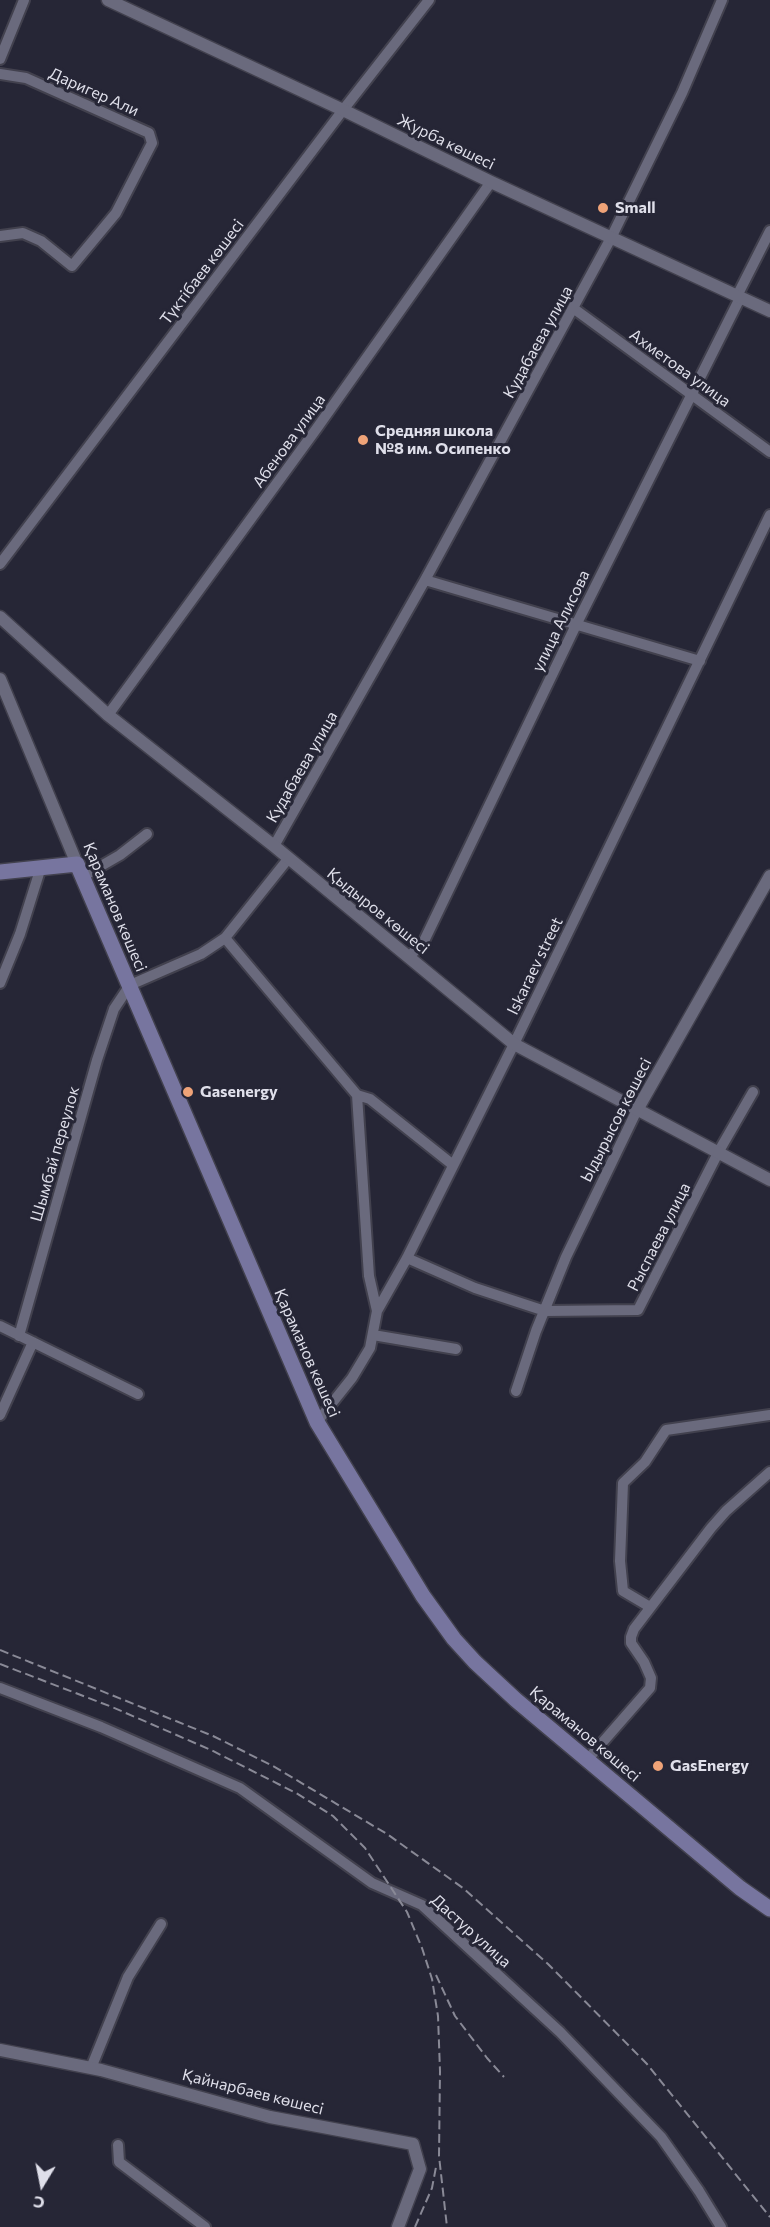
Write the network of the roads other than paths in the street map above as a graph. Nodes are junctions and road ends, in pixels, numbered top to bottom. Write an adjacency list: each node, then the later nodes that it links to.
1 (24, 0): 5 (street)
2 (108, 0): 7 (street, Журба көшесі)
3 (429, 0): 7 (street, Түктібаев көшесі)
4 (722, 0): 11 (street, Кудабаева улица)
5 (0, 59)
6 (0, 74): 10 (street, Даригер Али)
7 (343, 110): 8 (street, Журба көшесі); 18 (street, Түктібаев көшесі)
8 (491, 182): 11 (street, Журба көшесі); 24 (street, Абенова улица)
9 (770, 231): 12 (street, улица Алисова)
10 (0, 236)
11 (611, 238): 12 (street, Журба көшесі); 13 (street, Кудабаева улица)
12 (738, 297): 14 (street, Журба көшесі); 15 (street, улица Алисова)
13 (573, 308): 15 (street, Ахметова улица); 19 (street, Кудабаева улица)
14 (770, 311)
15 (691, 394): 16 (street, Ахметова улица); 21 (street, улица Алисова)
16 (770, 452)
17 (770, 515): 22 (street, Iskaraev street)
18 (0, 564)
19 (425, 580): 21 (street); 26 (street, Кудабаева улица)
20 (0, 617): 24 (street, Қыдыров көшесі)
21 (576, 625): 22 (street); 33 (street, улица Алисова)
22 (700, 661): 36 (street, Iskaraev street)
23 (0, 680): 29 (street, Қараманов көшесі)
24 (108, 716): 26 (street, Қыдыров көшесі)
25 (147, 834): 29 (street)
26 (274, 846): 27 (street, Қыдыров көшесі)
27 (288, 859): 32 (street); 33 (street, Қыдыров көшесі)
28 (41, 867): 29 (main road); 30 (main road); 34 (street)
29 (79, 870): 35 (main road, Қараманов көшесі)
30 (0, 872)
31 (770, 876): 39 (street, Ыдырысов көшесі)
32 (225, 938): 35 (street); 38 (street)
33 (409, 957): 36 (street, Қыдыров көшесі)
34 (0, 983)
35 (130, 985): 48 (street, Шымбай переулок); 55 (main road, Қараманов көшесі)
36 (514, 1044): 39 (street, Қыдыров көшесі); 41 (street, Iskaraev street)
37 (753, 1092): 40 (street, Рыспаева улица)
38 (357, 1095): 41 (street); 44 (street)
39 (637, 1110): 40 (street, Қыдыров көшесі); 45 (street, Ыдырысов көшесі)
40 (719, 1151): 42 (street, Қыдыров көшесі); 45 (street, Рыспаева улица)
41 (453, 1165): 43 (street, Iskaraev street)
42 (770, 1180)
43 (407, 1258): 44 (street, Iskaraev street); 45 (street, Рыспаева улица)
44 (377, 1311): 47 (street, Iskaraev street)
45 (544, 1311): 51 (street, Ыдырысов көшесі)
46 (0, 1326): 48 (street)
47 (373, 1335): 50 (street); 55 (street, Iskaraev street)
48 (19, 1336): 49 (street)
49 (33, 1342): 52 (street); 53 (street)
50 (456, 1349)
51 (516, 1391)
52 (138, 1394)
53 (0, 1415)
54 (770, 1415): 57 (street)
55 (317, 1422): 59 (main road, Қараманов көшесі)
56 (770, 1472): 57 (street)
57 (650, 1607): 59 (street)
58 (0, 1688): 69 (street, Дастур улица)
59 (588, 1759): 60 (main road, Қараманов көшесі)
60 (740, 1888): 61 (main road, Қараманов көшесі); 62 (main road)
61 (770, 1909)
62 (770, 1917)
63 (161, 1924): 65 (street)
64 (0, 2050): 65 (street, Қайнарбаев көшесі)
65 (91, 2068): 68 (street, Қайнарбаев көшесі)
66 (117, 2145): 67 (street)
67 (205, 2227)
68 (398, 2227)
69 (721, 2227)

